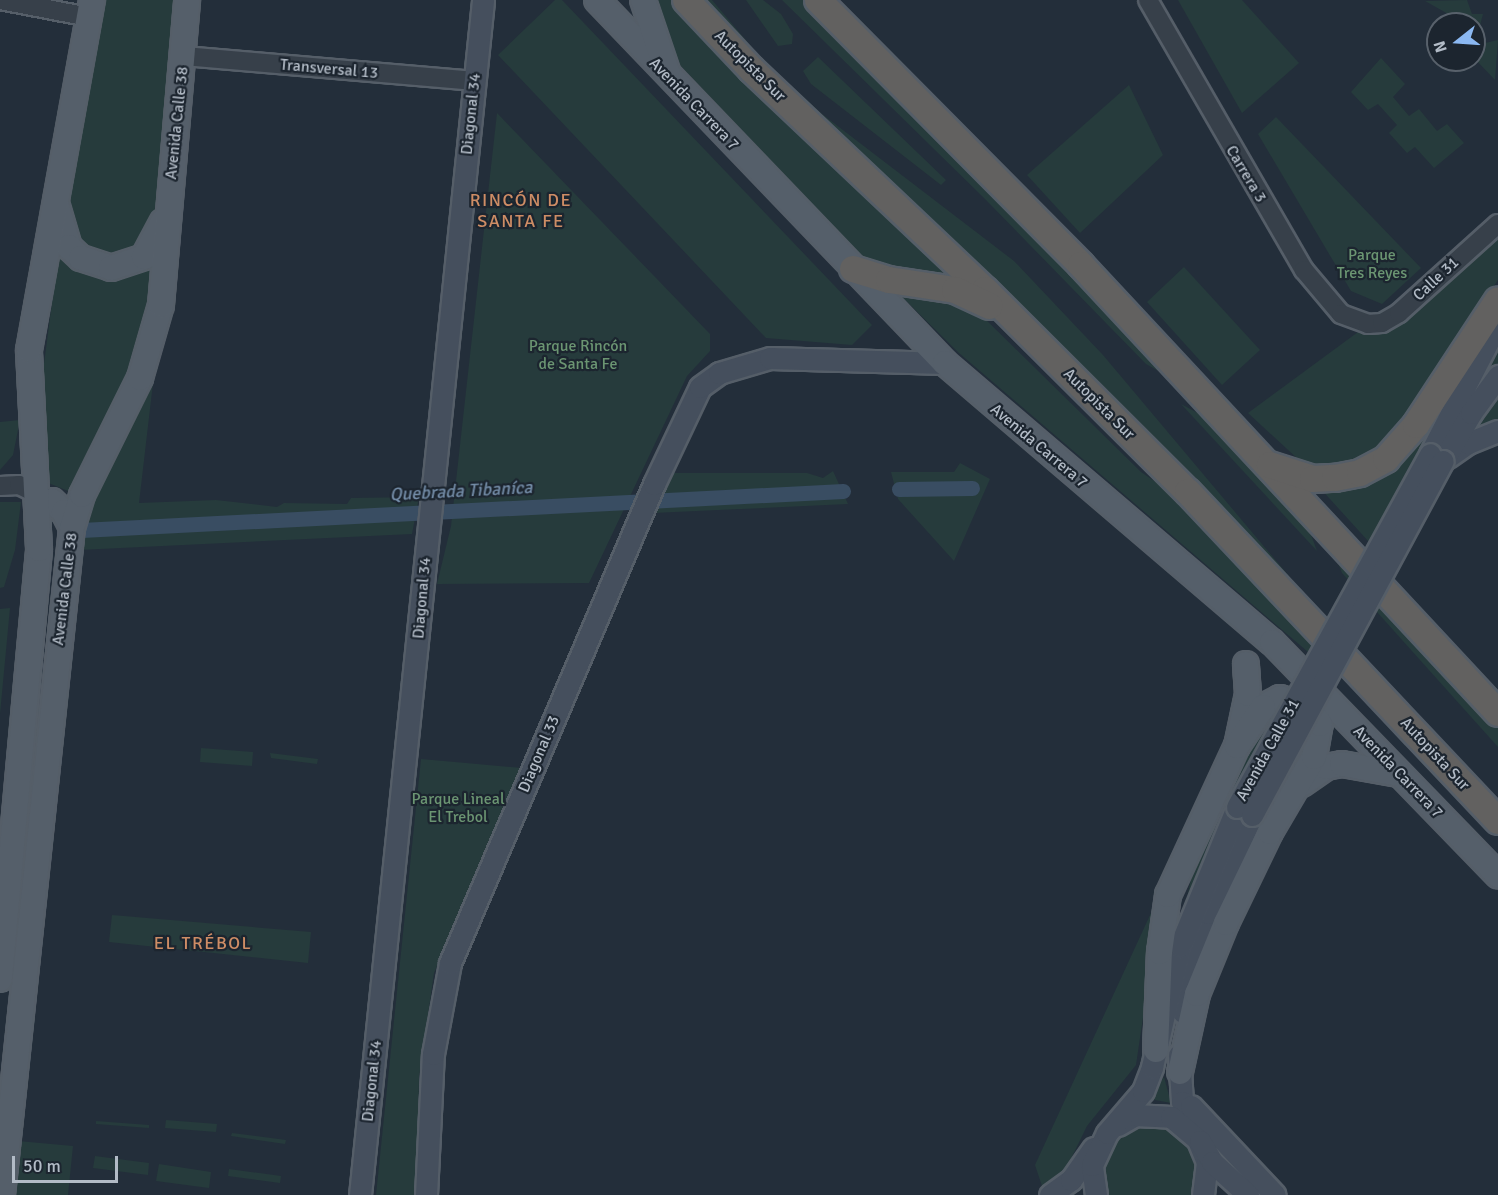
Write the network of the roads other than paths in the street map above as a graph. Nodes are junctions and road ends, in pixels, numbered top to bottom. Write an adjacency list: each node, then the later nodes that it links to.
1 (0, 0): 9 (street)
2 (187, 0): 10 (main road, Avenida Calle 38)
3 (483, 0): 11 (main road, Diagonal 34)
4 (597, 0): 12 (main road, Avenida Carrera 7)
5 (643, 0): 12 (main road)
6 (686, 0): 20 (highway, Autopista Sur)
7 (818, 0): 25 (highway)
8 (1148, 0): 19 (street, Carrera 3)
9 (91, 8): 13 (main road, Avenida Calle 38)
10 (184, 56): 11 (street, Transversal 13); 14 (main road, Avenida Calle 38)
11 (475, 81): 43 (main road, Diagonal 34)
12 (671, 82): 16 (main road, Avenida Carrera 7)
13 (56, 195): 14 (main road); 27 (main road, Avenida Calle 38)
14 (168, 203): 28 (main road, Avenida Calle 38)
15 (1498, 224): 19 (street, Calle 31)
16 (852, 269): 20 (highway); 21 (main road, Avenida Carrera 7)
17 (1498, 300): 25 (highway)
18 (1498, 322): 24 (main road, Avenida Calle 31)
19 (1368, 324)
20 (1021, 327): 35 (highway, Autopista Sur)
21 (945, 363): 32 (main road, Avenida Carrera 7); 44 (main road, Diagonal 33)
22 (1498, 376): 24 (main road, Avenida Calle 31)
23 (1498, 431): 24 (main road)
24 (1437, 458): 34 (main road, Avenida Calle 31, bridge)
25 (1266, 463): 30 (highway)
26 (0, 486): 27 (street)
27 (36, 491): 28 (main road); 37 (main road, Avenida Calle 38)
28 (72, 528): 42 (main road, Avenida Calle 38)
29 (1246, 664): 31 (main road)
30 (1498, 713)
31 (1237, 746): 33 (main road); 38 (main road)
32 (1400, 774): 33 (main road); 36 (main road, Avenida Carrera 7)
33 (1298, 787): 39 (main road)
34 (1244, 811): 38 (main road, Avenida Calle 31); 39 (main road, Avenida Calle 31)
35 (1498, 822)
36 (1498, 875)
37 (0, 979)
38 (1156, 1050): 40 (main road, Avenida Calle 31)
39 (1180, 1079): 41 (main road, Avenida Calle 31); 49 (main road)
40 (1107, 1133): 41 (main road); 45 (main road); 46 (main road, Avenida Calle 31)
41 (1200, 1141): 47 (main road, Avenida Calle 31); 48 (main road)
42 (2, 1195)
43 (360, 1195)
44 (426, 1195)
45 (1050, 1195)
46 (1096, 1195)
47 (1203, 1195)
48 (1248, 1195)
49 (1275, 1195)

